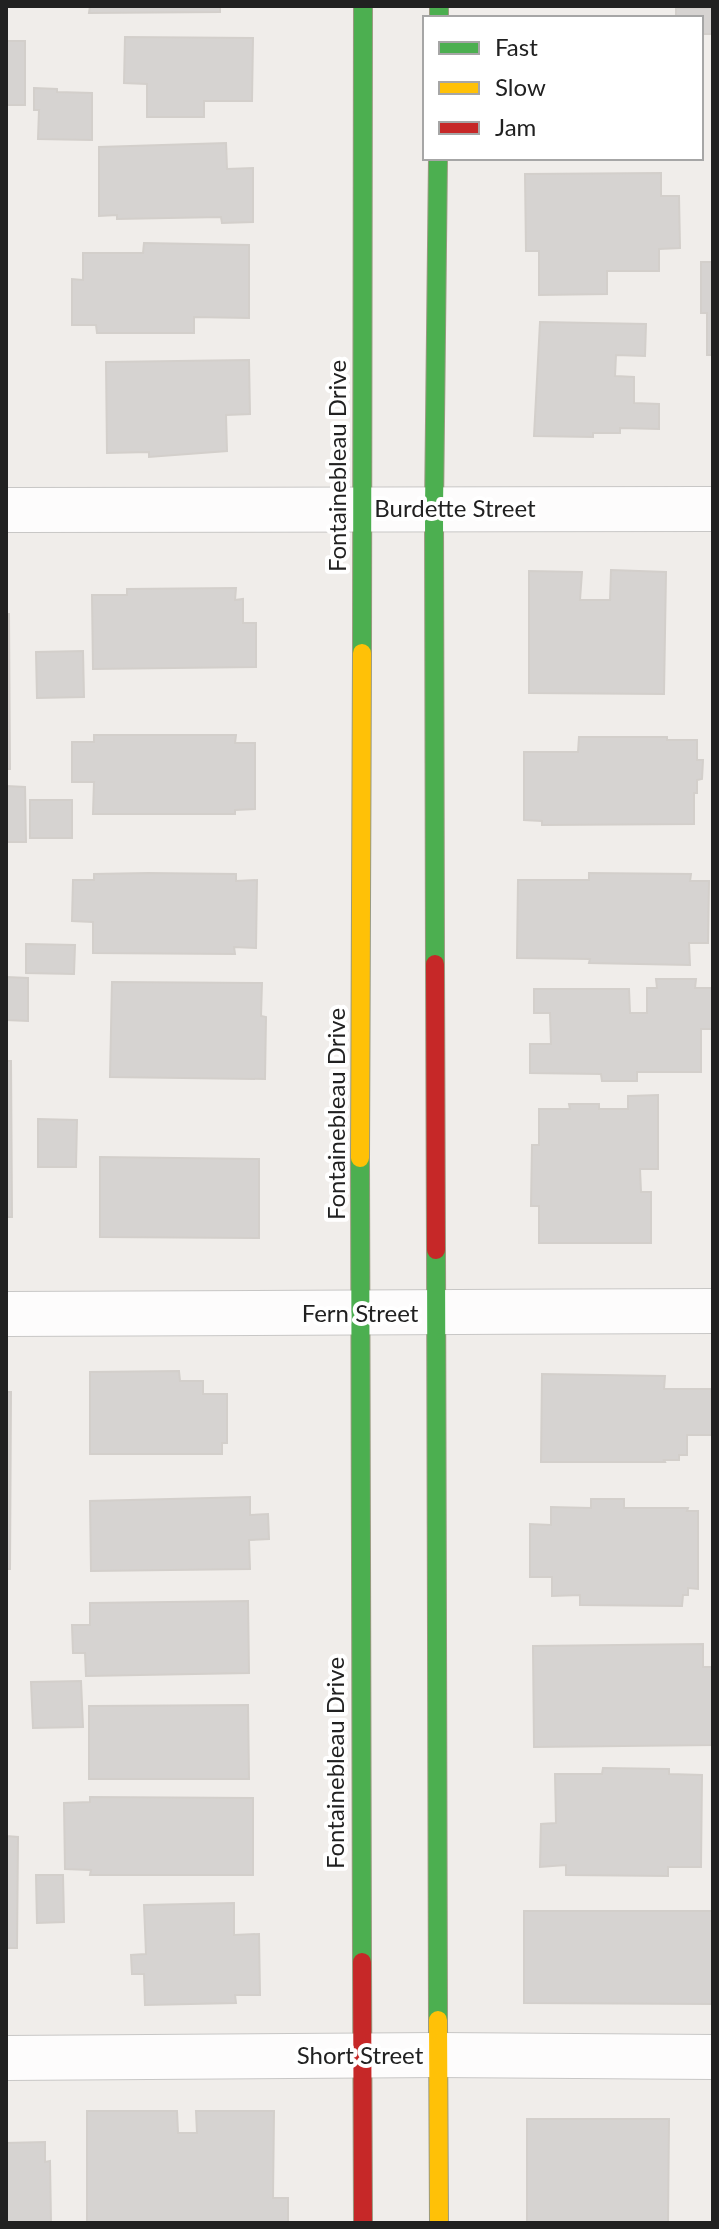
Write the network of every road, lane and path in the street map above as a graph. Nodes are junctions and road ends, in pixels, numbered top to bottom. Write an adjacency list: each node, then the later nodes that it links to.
1 (363, 6): 3 (street, Fontainebleau Drive)
2 (438, 160): 4 (street)
3 (361, 509): 4 (street, Burdette Street); 6 (street, Burdette Street); 9 (street, Fontainebleau Drive)
4 (434, 509): 5 (street, Burdette Street); 10 (street)
5 (713, 509)
6 (6, 510)
7 (713, 1311): 10 (street, Fern Street)
8 (6, 1314): 9 (street, Fern Street)
9 (360, 1314): 10 (street, Fern Street); 12 (street, Fontainebleau Drive)
10 (438, 1314): 11 (street)
11 (438, 2055): 12 (street, Short Street); 13 (street, Short Street); 16 (street)
12 (360, 2056): 14 (street, Short Street); 15 (street, Fontainebleau Drive)
13 (713, 2057)
14 (6, 2058)
15 (363, 2223)
16 (439, 2223)

